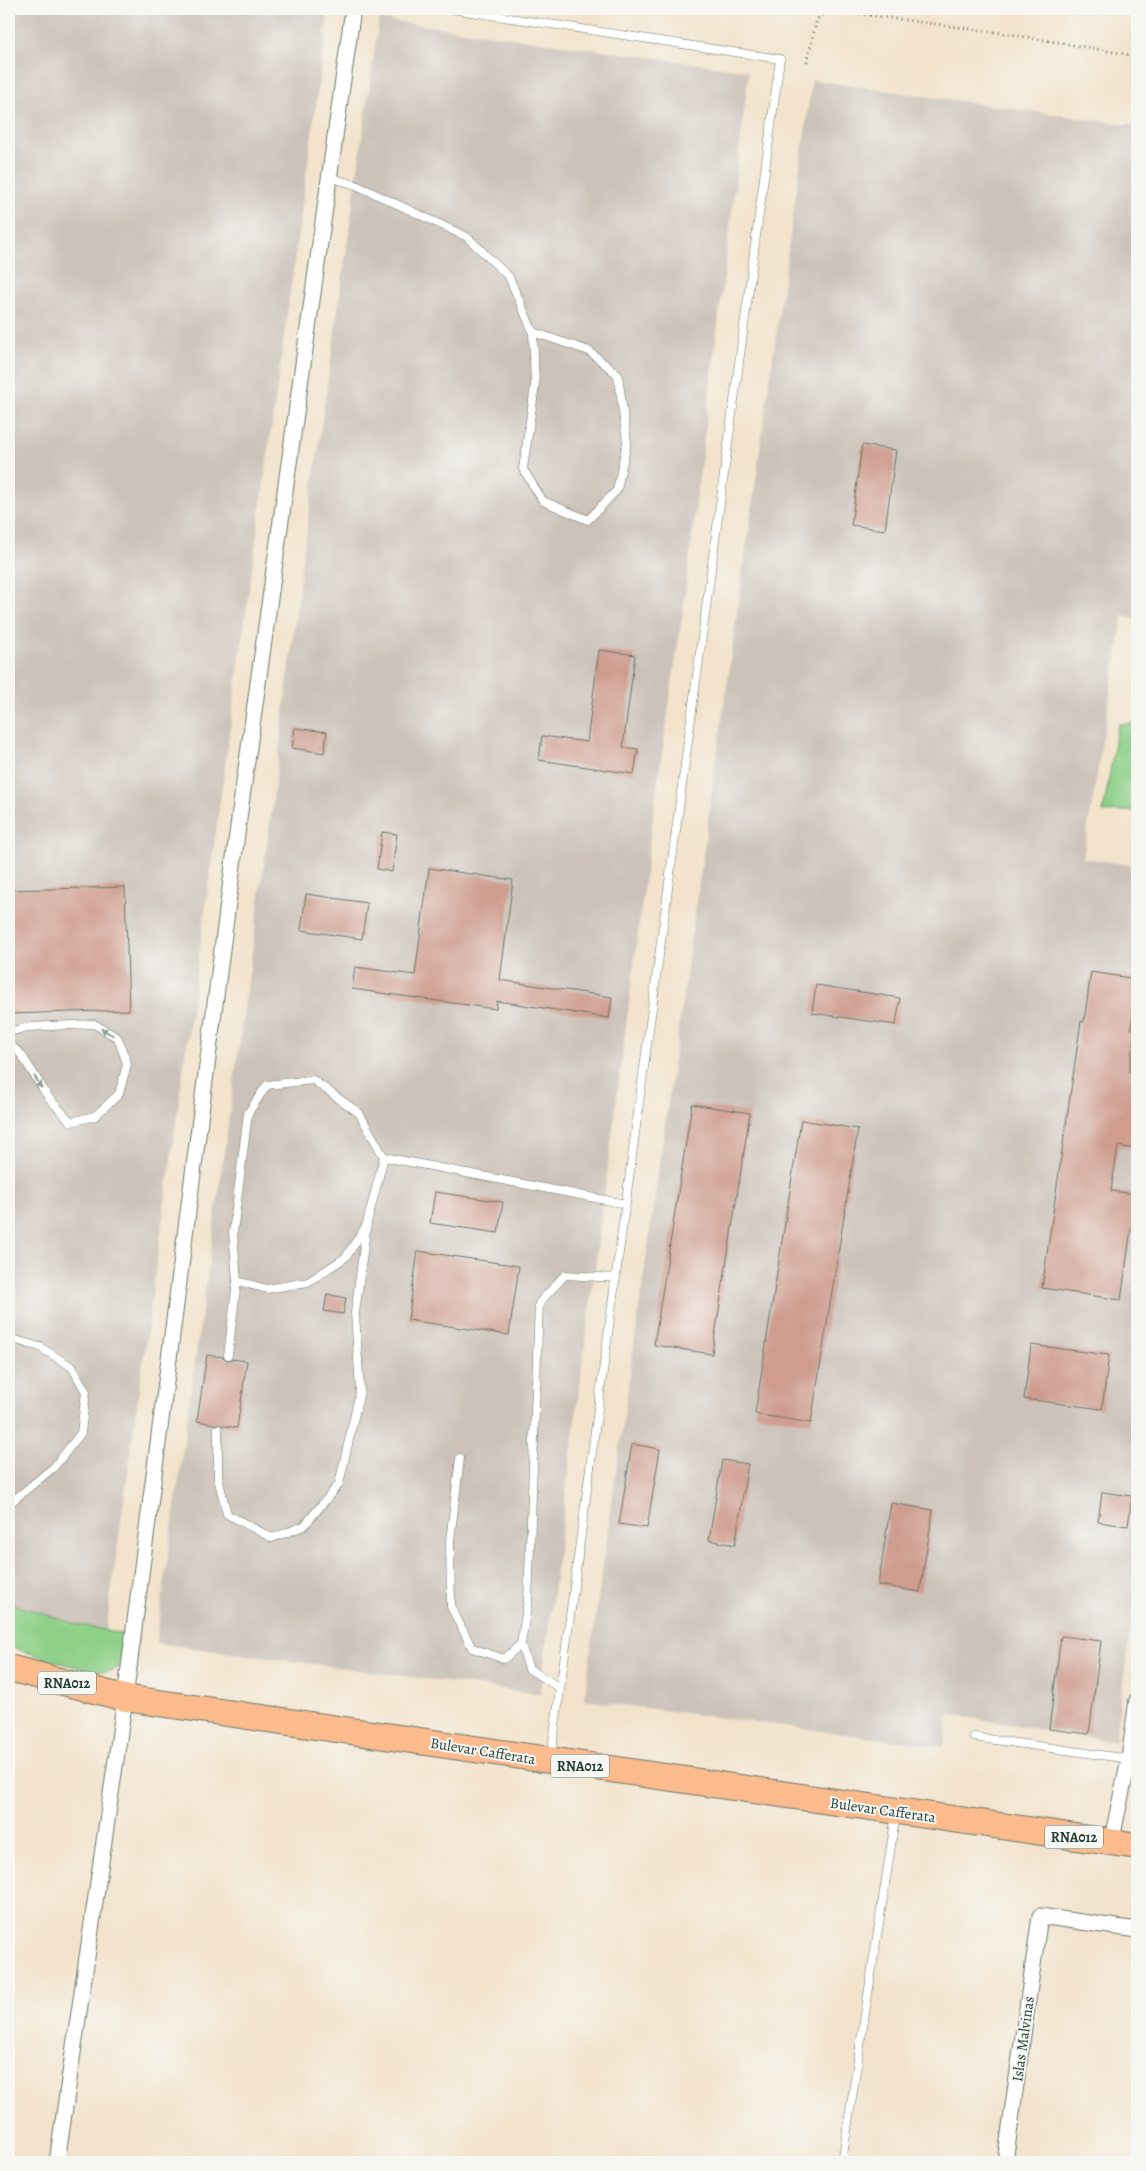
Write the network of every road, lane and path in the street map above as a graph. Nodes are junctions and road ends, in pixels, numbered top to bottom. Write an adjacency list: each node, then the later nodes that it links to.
1 (352, 9): 6 (street)
2 (451, 9): 11 (lane)
3 (831, 10): 4 (path); 5 (path)
4 (1137, 56)
5 (807, 62)
6 (329, 178): 7 (lane); 23 (street)
7 (533, 332): 7 (lane)
8 (9, 1032): 9 (lane, one-way to 8)
9 (9, 1044)
10 (384, 1157): 11 (lane); 12 (lane); 14 (lane)
11 (626, 1204): 13 (lane)
12 (367, 1224): 14 (lane); 17 (lane)
13 (616, 1278): 20 (lane); 22 (lane)
14 (237, 1281): 16 (lane)
15 (9, 1338): 19 (lane)
16 (228, 1354)
17 (218, 1429)
18 (460, 1458): 20 (lane)
19 (9, 1504)
20 (521, 1644): 22 (lane)
21 (9, 1668): 23 (highway, Bulevar Cafferata / RNA012)
22 (560, 1688): 27 (lane)
23 (125, 1698): 27 (highway, Bulevar Cafferata / RNA012); 32 (street)
24 (1137, 1700): 26 (street)
25 (974, 1737): 26 (lane)
26 (1129, 1759): 29 (street)
27 (551, 1762): 28 (highway, Bulevar Cafferata / RNA012)
28 (896, 1812): 29 (highway, Bulevar Cafferata / RNA012); 33 (lane)
29 (1111, 1843): 30 (highway, Bulevar Cafferata / RNA012)
30 (1137, 1846)
31 (1137, 1930): 34 (street, Islas Malvinas)
32 (57, 2162)
33 (842, 2162)
34 (1004, 2162)

